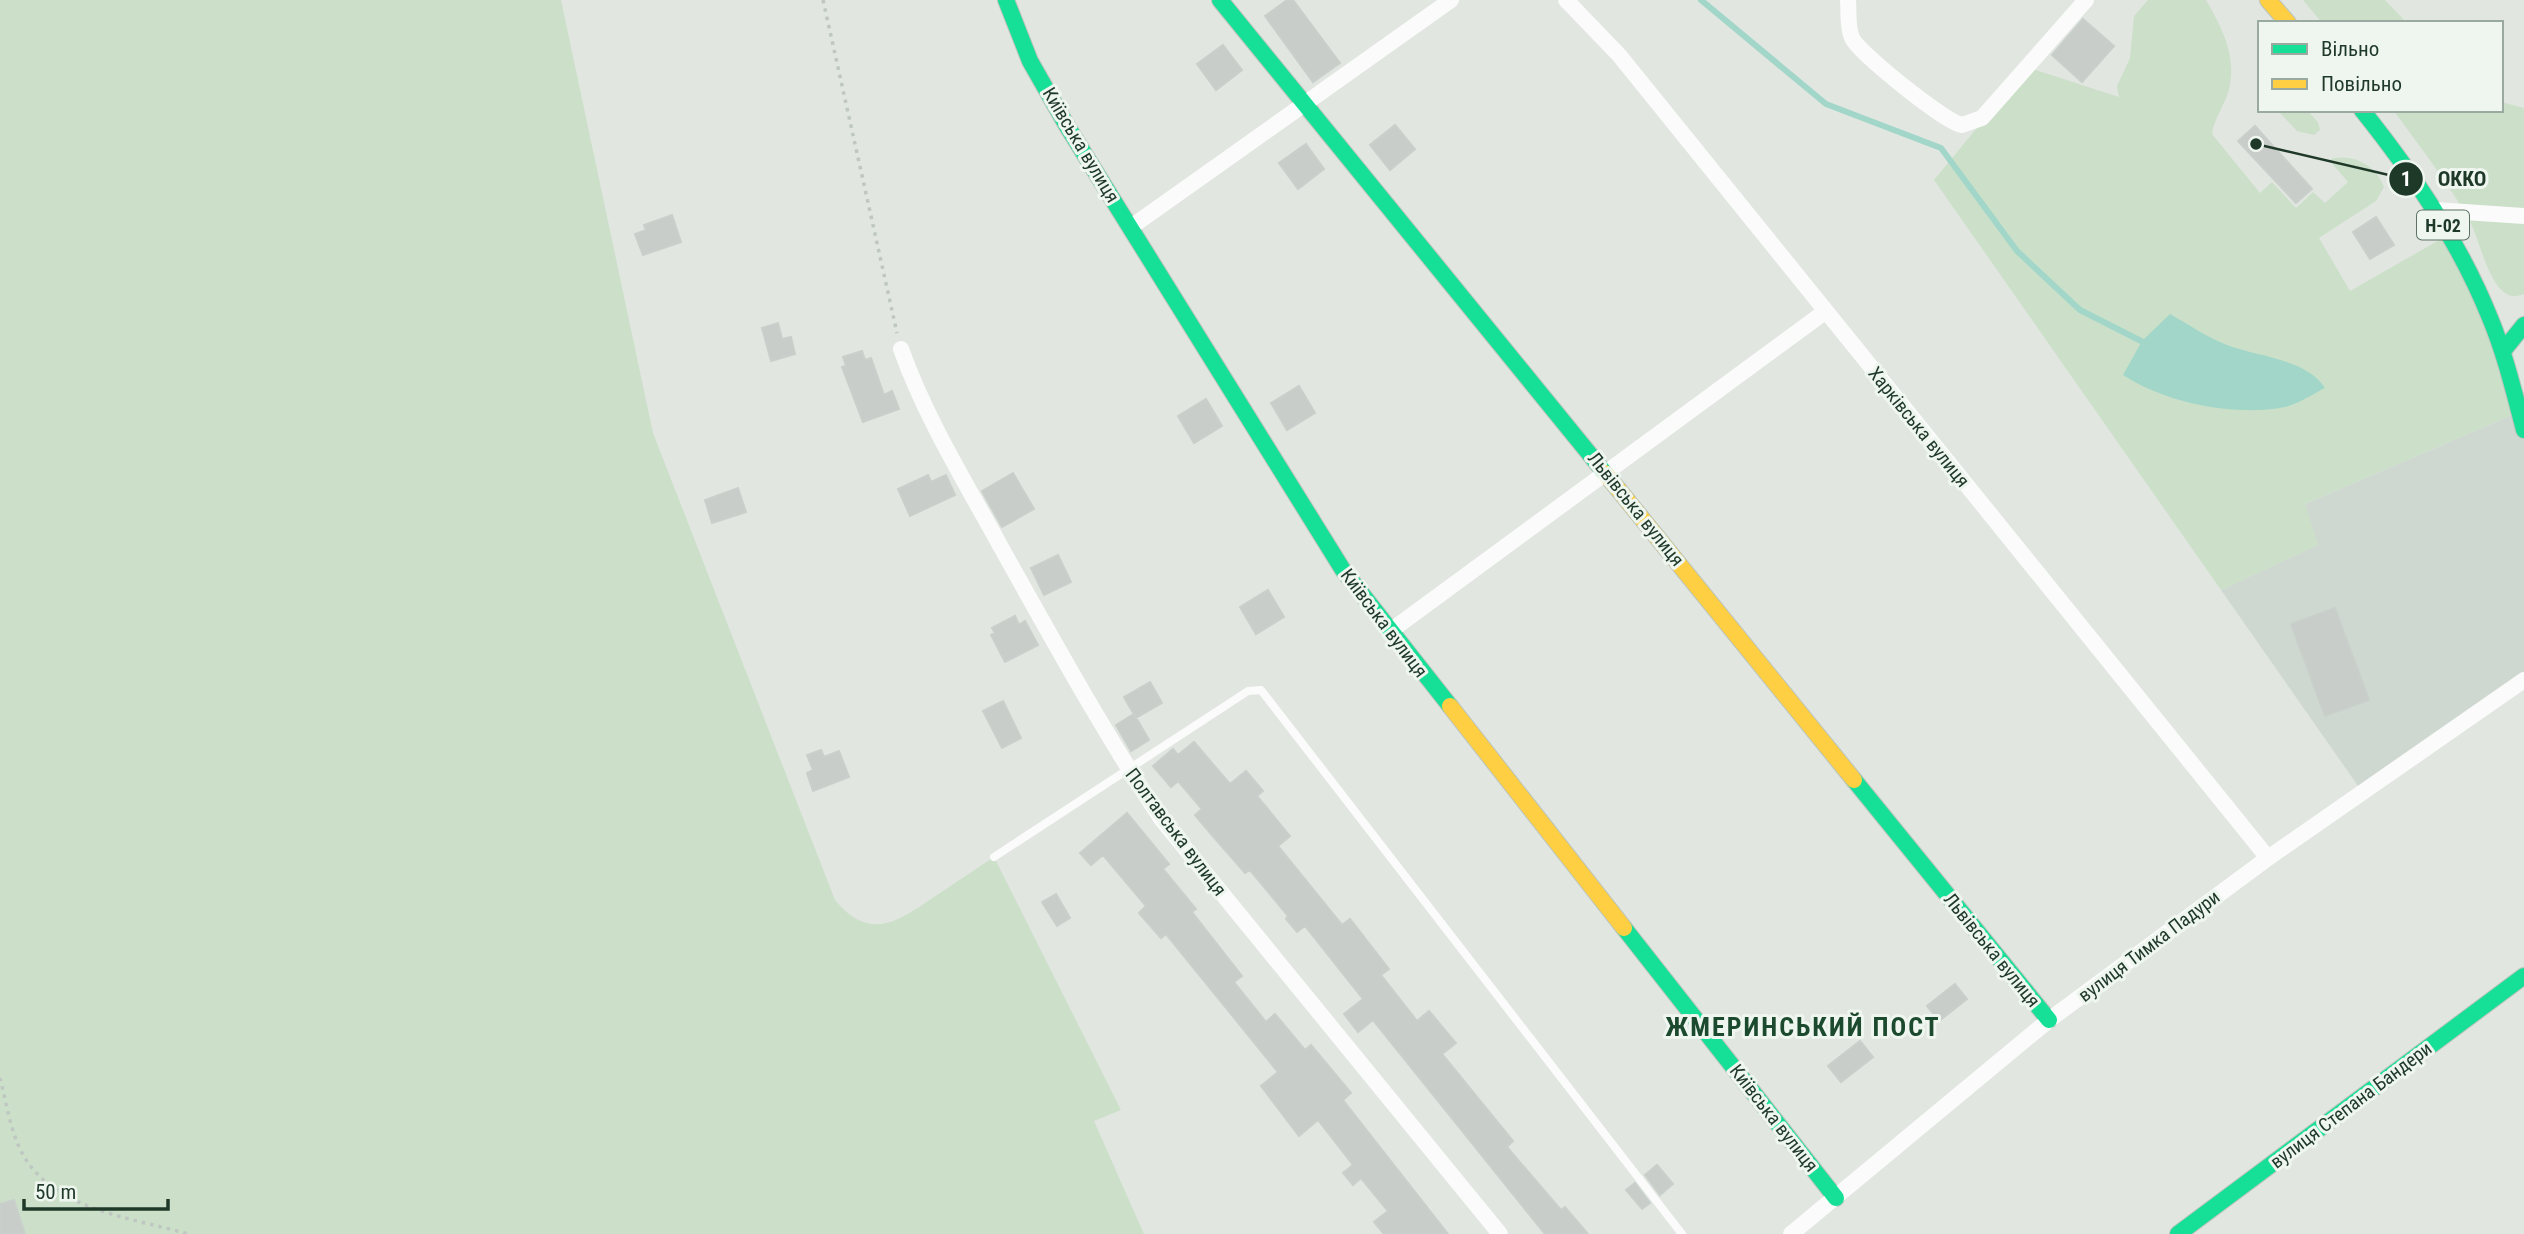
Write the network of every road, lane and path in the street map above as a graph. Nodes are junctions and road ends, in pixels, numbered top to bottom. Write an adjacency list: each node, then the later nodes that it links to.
1 (823, 0): 17 (path)
2 (1006, 0): 14 (street, Київська вулиця)
3 (1220, 0): 10 (street, Львівська вулиця)
4 (1451, 0): 10 (street)
5 (1566, 0): 15 (street, Харківська вулиця)
6 (1849, 0): 7 (street)
7 (2086, 0)
8 (2268, 0): 9 (street)
9 (2286, 21)
10 (1304, 105): 14 (street); 20 (street, Львівська вулиця)
11 (2363, 112): 12 (street, Н-02)
12 (2435, 210): 13 (street); 18 (street, Н-02)
13 (2524, 216)
14 (1131, 227): 21 (street, Київська вулиця)
15 (1826, 311): 20 (street); 25 (street, Харківська вулиця)
16 (2524, 325): 18 (street)
17 (901, 349): 23 (street, Полтавська вулиця)
18 (2503, 351): 19 (street, Н-02)
19 (2524, 430)
20 (1605, 471): 21 (street); 27 (street, Львівська вулиця)
21 (1389, 632): 29 (street, Київська вулиця)
22 (2524, 680): 25 (street, вулиця Тимка Падури)
23 (1127, 767): 24 (lane); 31 (street, Полтавська вулиця); 32 (lane)
24 (994, 857)
25 (2267, 858): 27 (street, вулиця Тимка Падури)
26 (2524, 976): 34 (street, вулиця Степана Бандери)
27 (2049, 1020): 29 (street, вулиця Тимка Падури)
28 (0, 1078): 30 (path)
29 (1836, 1198): 33 (street, вулиця Тимка Падури)
30 (188, 1234)
31 (1500, 1234)
32 (1682, 1234)
33 (1791, 1234)
34 (2178, 1234)

